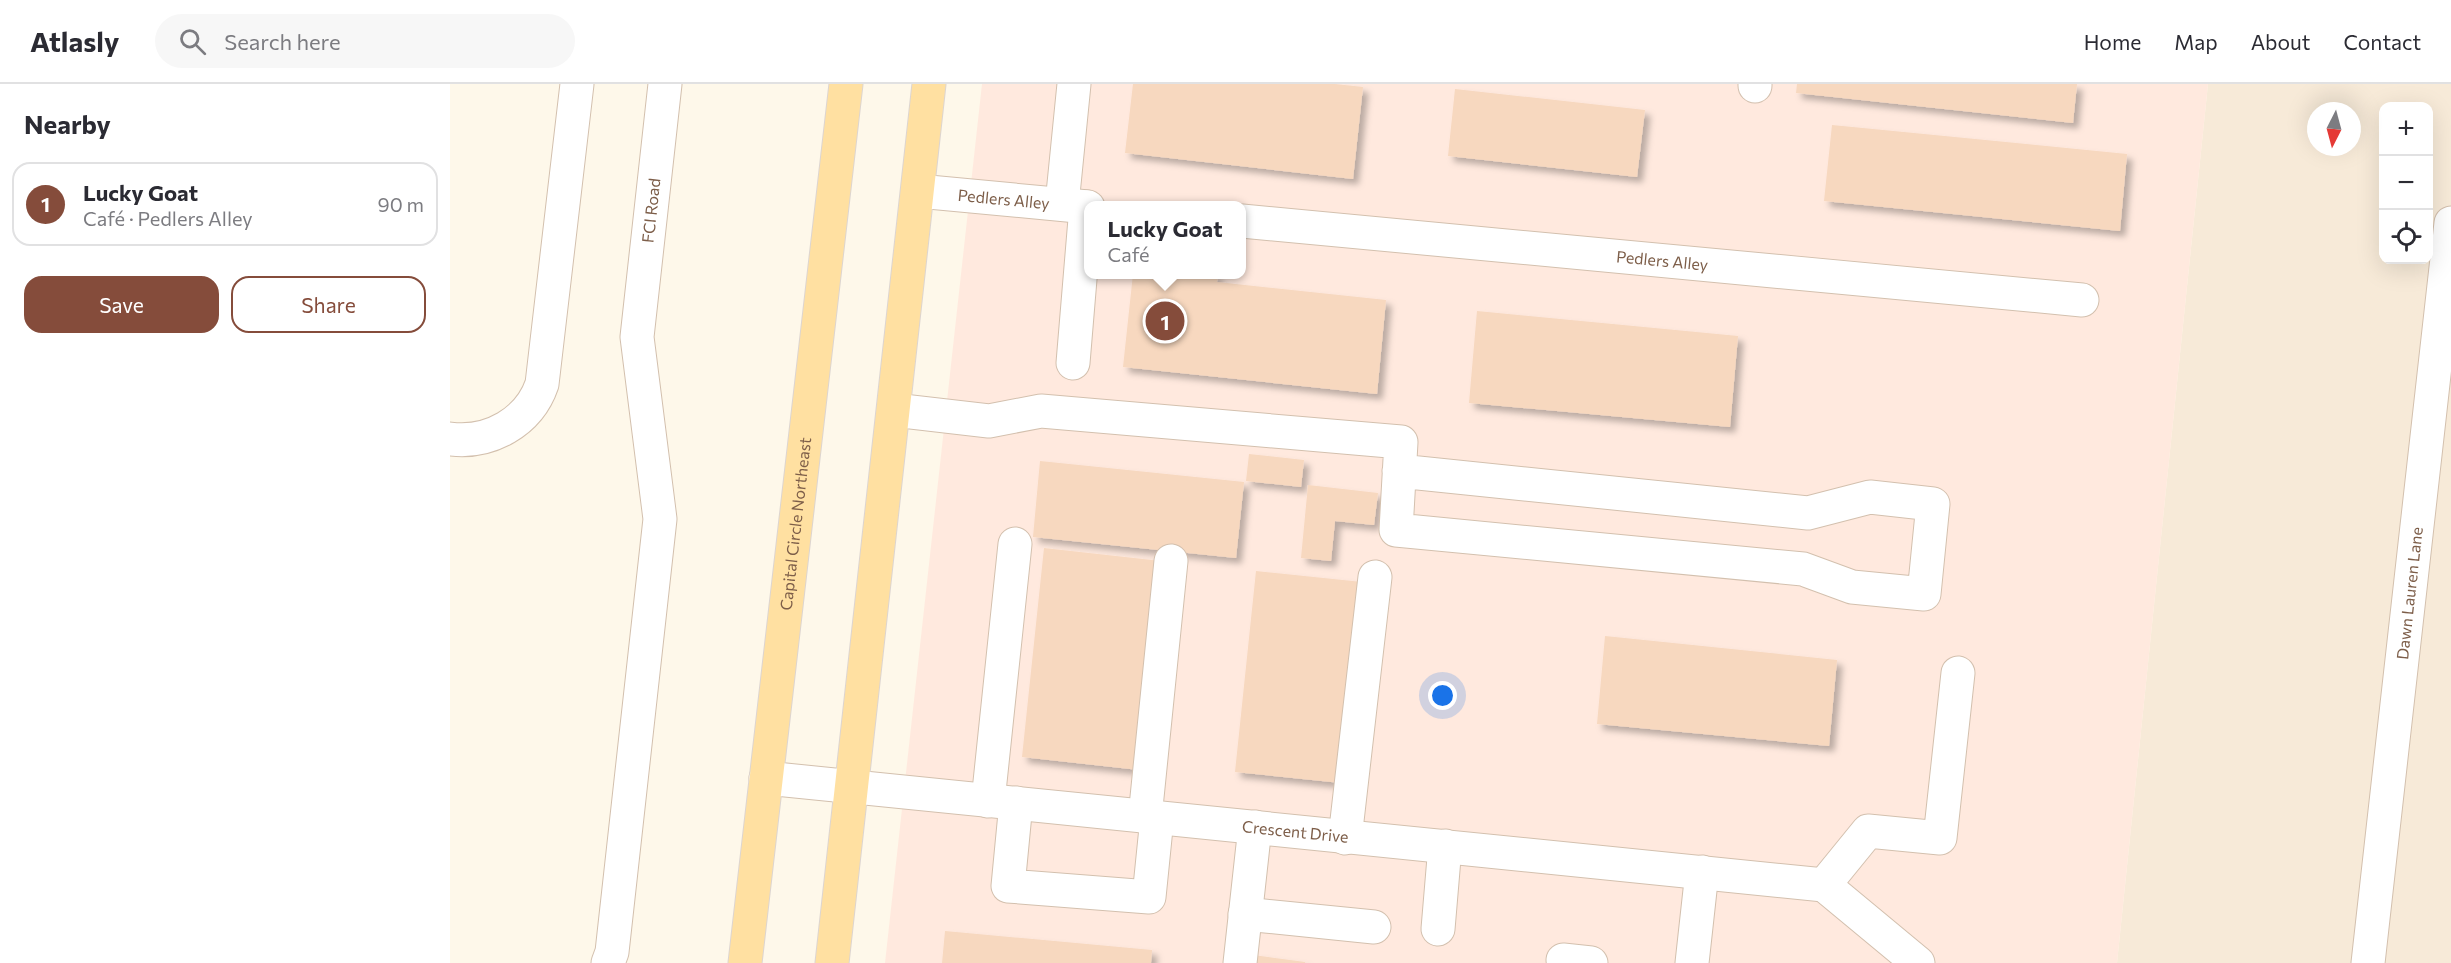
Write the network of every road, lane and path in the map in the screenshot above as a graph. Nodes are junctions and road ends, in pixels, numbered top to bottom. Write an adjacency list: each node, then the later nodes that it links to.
1 (577, 84): 13 (street)
2 (665, 84): 31 (street, FCI Road)
3 (846, 84): 19 (main road, Capital Circle Northeast)
4 (929, 84): 6 (main road)
5 (1074, 84): 7 (street)
6 (918, 191): 7 (street, Pedlers Alley); 12 (main road)
7 (1079, 206): 11 (street)
8 (1246, 222): 10 (street, Pedlers Alley)
9 (2451, 223): 37 (street, Dawn Lauren Lane)
10 (2082, 300)
11 (1073, 363)
12 (894, 410): 14 (street); 20 (main road)
13 (450, 439)
14 (1399, 471): 14 (street)
15 (1015, 544): 21 (street)
16 (1171, 561): 22 (street)
17 (1375, 577): 24 (street)
18 (1958, 673): 27 (street)
19 (766, 778): 20 (street, Crescent Drive); 32 (main road, Capital Circle Northeast)
20 (852, 787): 21 (street, Crescent Drive); 33 (main road)
21 (1002, 802): 22 (street, Crescent Drive); 22 (street)
22 (1151, 817): 23 (street, Crescent Drive)
23 (1255, 827): 24 (street, Crescent Drive); 28 (street)
24 (1345, 838): 25 (street, Crescent Drive)
25 (1445, 846): 26 (street, Crescent Drive); 30 (street)
26 (1702, 872): 27 (street, Crescent Drive); 35 (street)
27 (1824, 885): 36 (street)
28 (1245, 914): 29 (street); 34 (street)
29 (1374, 927)
30 (1438, 929)
31 (608, 963)
32 (746, 963)
33 (832, 963)
34 (1240, 963)
35 (1692, 963)
36 (1918, 963)
37 (2368, 963)

